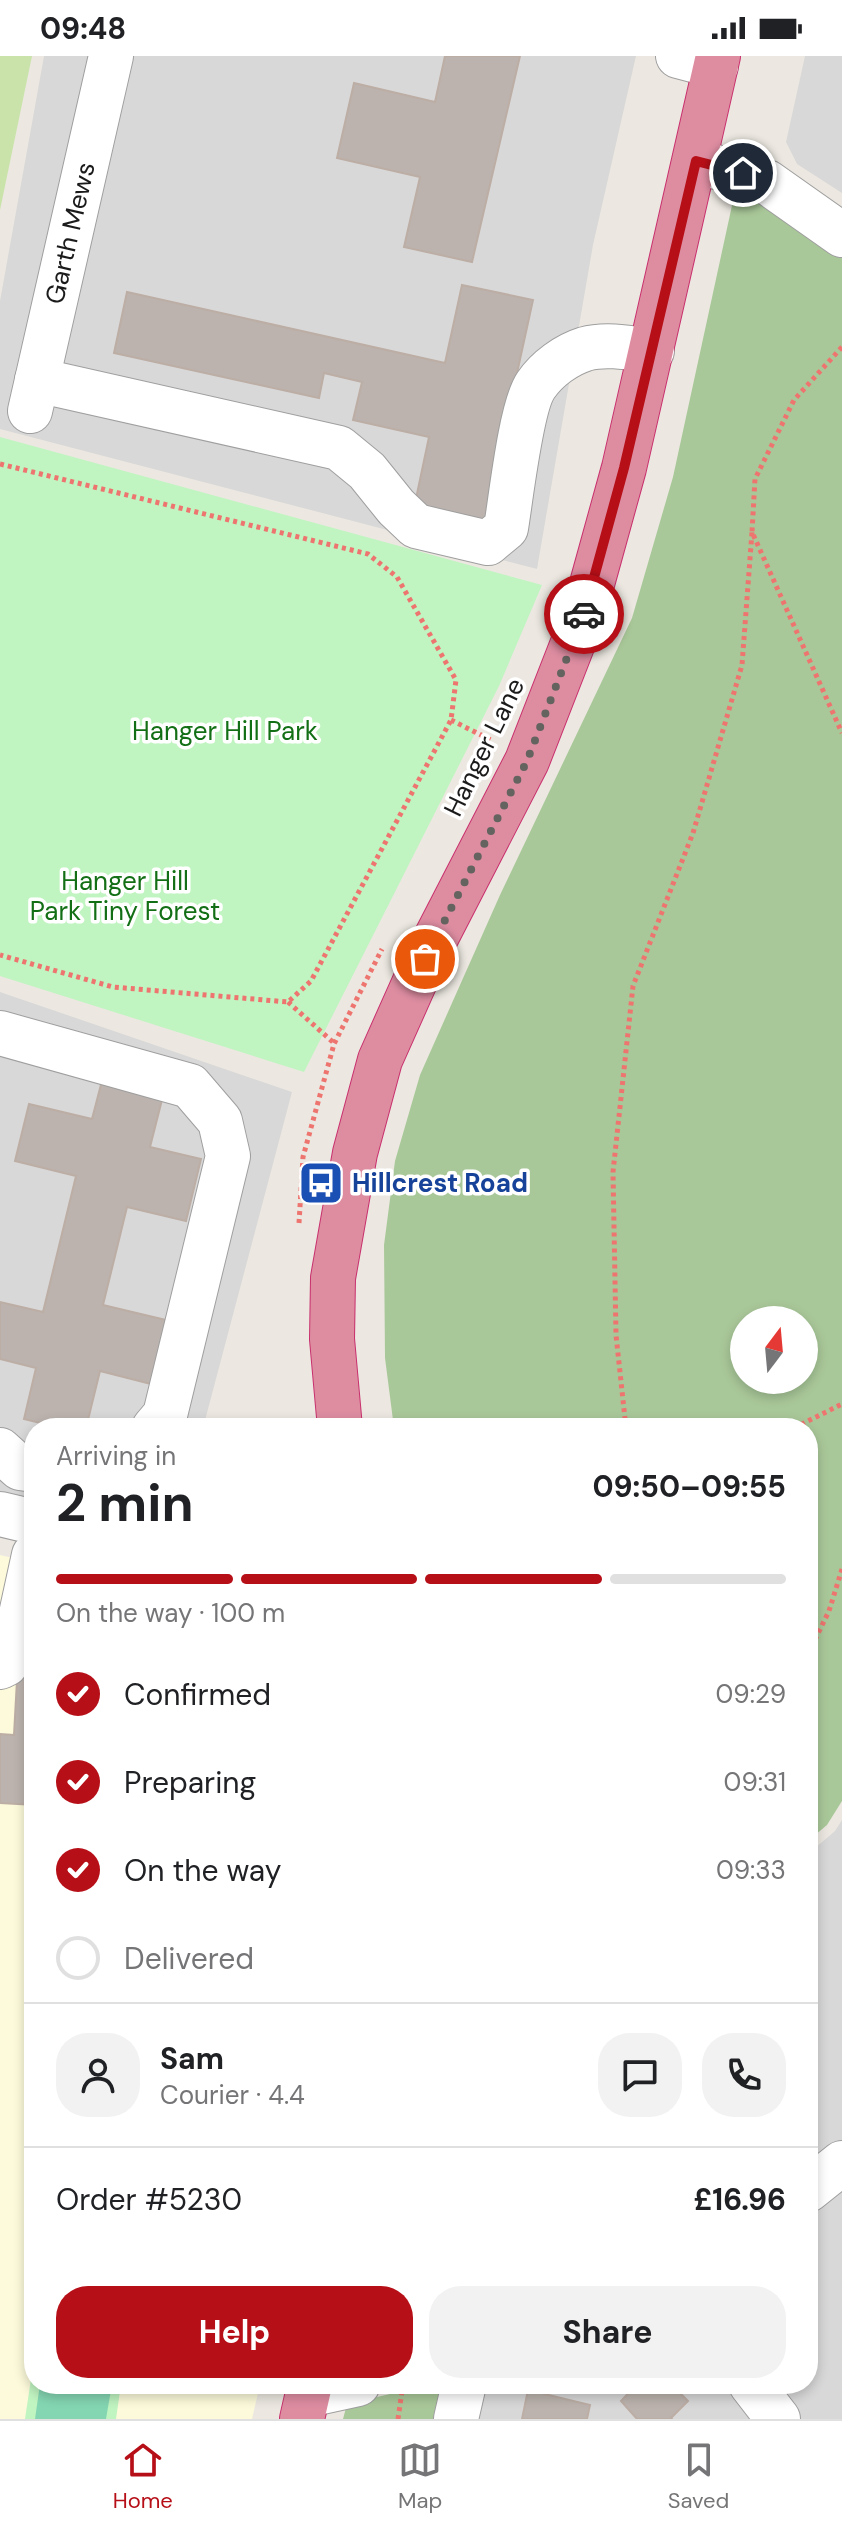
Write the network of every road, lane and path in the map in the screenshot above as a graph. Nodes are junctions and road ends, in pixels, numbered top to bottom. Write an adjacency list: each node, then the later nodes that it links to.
1 (111, 56): 6 (street, Garth Mews)
2 (704, 59): 3 (highway, Hanger Lane)
3 (696, 161): 4 (street); 6 (highway, Hanger Lane)
4 (842, 235)
5 (842, 347): 8 (path)
6 (652, 351): 17 (highway, Hanger Lane)
7 (0, 464): 14 (path)
8 (752, 532): 10 (path); 22 (path)
9 (496, 726): 11 (path, Hanger Lane)
10 (842, 733)
11 (485, 750)
12 (383, 947): 16 (path)
13 (0, 955): 14 (path)
14 (288, 1002): 16 (path)
15 (0, 1033): 20 (street)
16 (334, 1044): 17 (path); 18 (path)
17 (380, 1060): 21 (highway, Hanger Lane)
18 (298, 1233)
19 (842, 1404): 23 (path)
20 (162, 1418)
21 (339, 1418)
22 (625, 1418)
23 (814, 1418)
24 (0, 1450): 25 (street)
25 (24, 1469)
26 (0, 1514): 27 (street)
27 (24, 1520)
28 (842, 1569): 30 (path)
29 (24, 1601): 31 (street)
30 (818, 1634)
31 (0, 1667)
32 (402, 2394): 35 (path)
33 (462, 2394): 36 (street)
34 (759, 2394): 37 (street)
35 (398, 2419)
36 (456, 2419)
37 (778, 2419)

